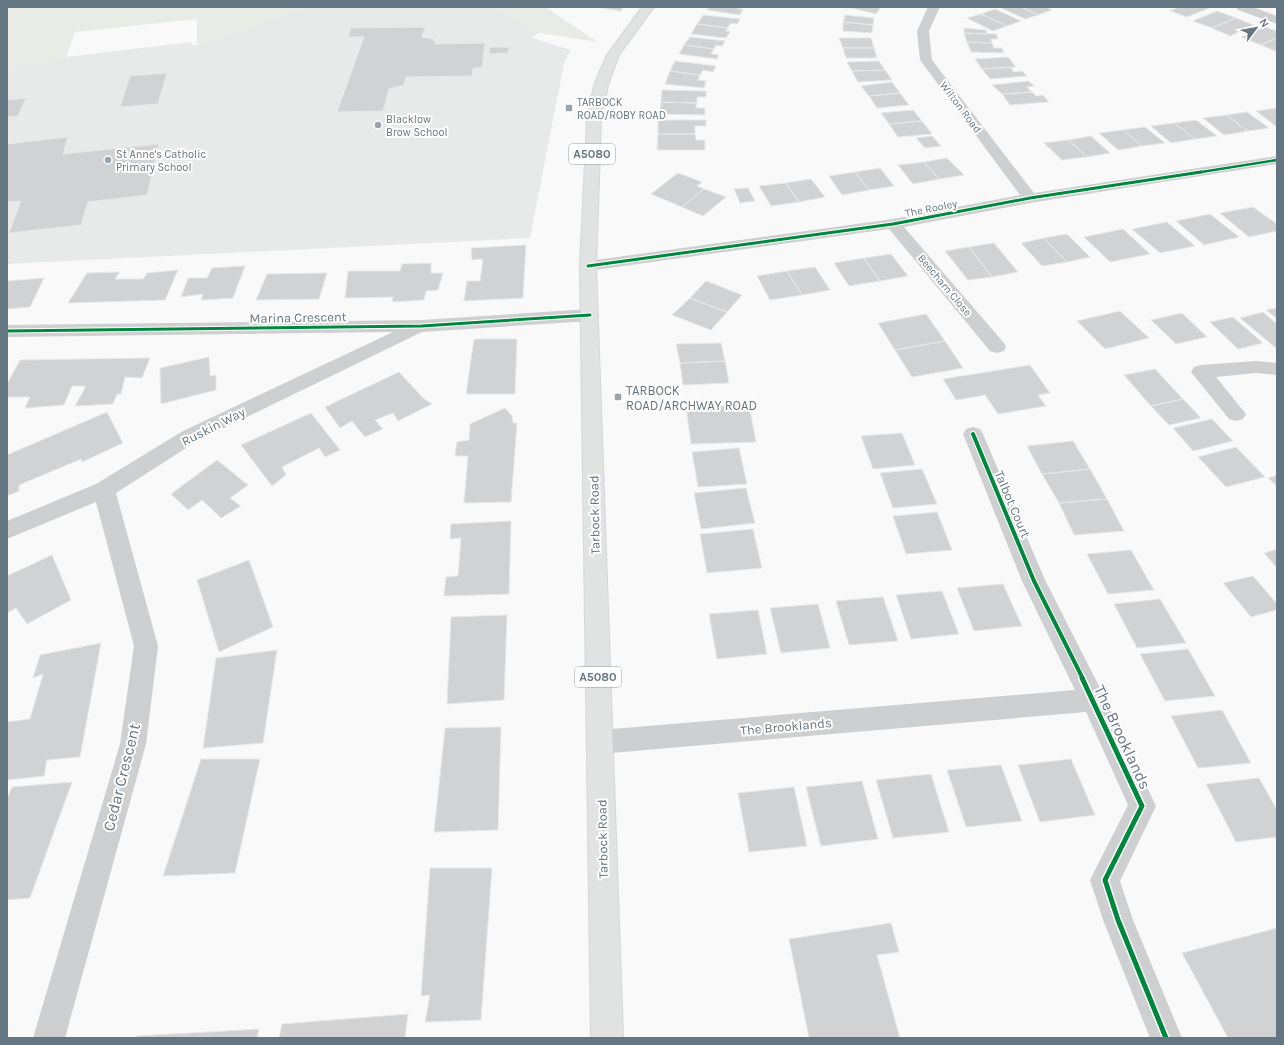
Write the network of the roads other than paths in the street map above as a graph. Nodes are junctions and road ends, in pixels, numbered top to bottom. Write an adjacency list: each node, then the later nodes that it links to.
1 (648, 7): 8 (main road, Tarbock Road / A5080)
2 (934, 7): 6 (street, Wilton Road)
3 (1242, 7): 4 (street)
4 (1277, 20)
5 (1277, 160): 6 (street, The Rooley)
6 (1030, 198): 7 (street, The Rooley)
7 (893, 224): 8 (street, The Rooley); 12 (street, Beecham Close)
8 (588, 266): 9 (main road, Tarbock Road / A5080)
9 (590, 315): 10 (street, Marina Crescent); 20 (main road, Tarbock Road / A5080)
10 (422, 326): 11 (street, Marina Crescent); 16 (street, Ruskin Way)
11 (7, 331)
12 (997, 346)
13 (1277, 369): 14 (street)
14 (1236, 414)
15 (973, 434): 18 (street, Talbot Court)
16 (104, 490): 17 (street, Ruskin Way); 21 (street, Cedar Crescent)
17 (7, 530)
18 (1034, 581): 19 (street, The Brooklands)
19 (1093, 700): 20 (street, The Brooklands); 23 (street, The Brooklands)
20 (600, 742): 22 (main road, Tarbock Road / A5080)
21 (49, 1038)
22 (607, 1038)
23 (1166, 1038)

